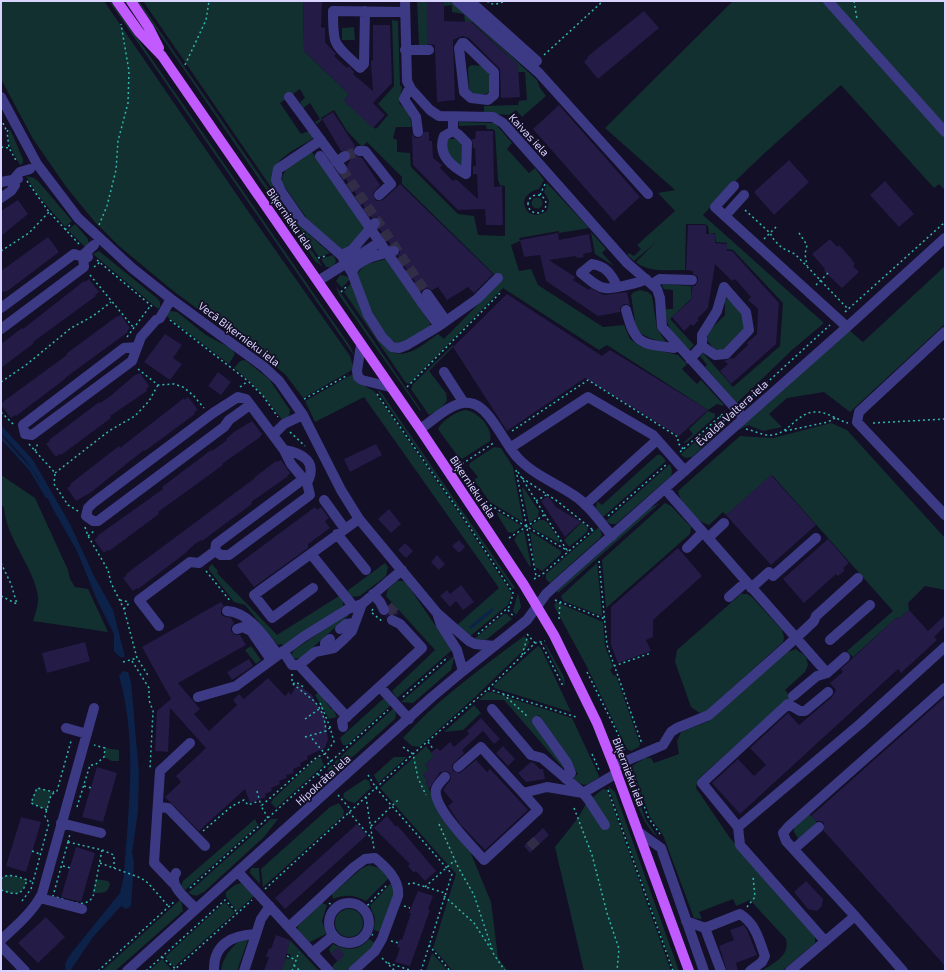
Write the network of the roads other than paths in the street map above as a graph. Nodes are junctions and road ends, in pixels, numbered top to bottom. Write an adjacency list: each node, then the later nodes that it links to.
1 (117, 1): 11 (main road, Biķernieku iela)
2 (131, 1): 11 (main road, Biķernieku iela)
3 (405, 1): 8 (street, Kaivas iela)
4 (457, 1): 29 (street)
5 (828, 1): 21 (street)
6 (476, 3): 12 (street)
7 (365, 11): 7 (street); 8 (street)
8 (405, 12): 9 (street, Kaivas iela)
9 (405, 50): 10 (street); 13 (street, Kaivas iela)
10 (429, 50)
11 (162, 56): 44 (main road, Biķernieku iela)
12 (537, 61)
13 (410, 87): 17 (street, Kaivas iela); 19 (street)
14 (1, 97): 25 (street, Vecā Biķernieku iela)
15 (289, 97): 22 (street)
16 (477, 100): 16 (street); 18 (street)
17 (453, 117): 18 (street, Kaivas iela); 20 (street)
18 (477, 117): 43 (street, Kaivas iela)
19 (418, 132)
20 (453, 132)
21 (945, 132)
22 (316, 143): 24 (street); 36 (street, bridge); 39 (street)
23 (358, 151): 30 (street)
24 (341, 162)
25 (28, 170): 26 (street); 37 (street, Vecā Biķernieku iela)
26 (13, 180): 27 (street); 32 (street)
27 (1, 182)
28 (734, 186): 33 (street)
29 (648, 194)
30 (379, 195)
31 (744, 195): 33 (street)
32 (1, 198)
33 (725, 216): 50 (street)
34 (375, 223): 39 (street)
35 (945, 238): 50 (street, Ēvalda Valtera iela)
36 (380, 242): 39 (street); 49 (street, bridge)
37 (90, 247): 46 (street); 47 (street, Vecā Biķernieku iela); 51 (street)
38 (394, 251): 40 (street)
39 (343, 259): 40 (street); 44 (street)
40 (352, 273): 49 (street)
41 (498, 278): 49 (street)
42 (692, 280): 43 (street)
43 (649, 281): 45 (street); 54 (street)
44 (318, 282): 53 (main road, Biķernieku iela)
45 (617, 286)
46 (1, 308)
47 (163, 310): 56 (street); 62 (street, Vecā Biķernieku iela)
48 (626, 310): 54 (street)
49 (442, 324)
50 (847, 328): 63 (street, Ēvalda Valtera iela)
51 (1, 329)
52 (945, 332): 74 (street)
53 (361, 345): 59 (main road, Biķernieku iela); 59 (street)
54 (678, 345): 57 (street)
55 (702, 346): 55 (street); 57 (street)
56 (137, 347): 56 (street)
57 (690, 359): 63 (street)
58 (444, 372): 60 (street)
59 (390, 387): 64 (main road, Biķernieku iela)
60 (464, 403): 64 (street); 67 (street)
61 (250, 405): 61 (street); 65 (street)
62 (298, 417): 65 (street); 75 (street, Vecā Biķernieku iela)
63 (744, 418): 69 (street, Ēvalda Valtera iela)
64 (420, 429): 92 (main road, Biķernieku iela)
65 (280, 430): 68 (street)
66 (658, 440): 67 (street); 69 (street); 73 (street)
67 (510, 448): 73 (street)
68 (284, 450): 70 (street); 70 (street)
69 (685, 470): 71 (street, Ēvalda Valtera iela)
70 (305, 482): 82 (street); 82 (street)
71 (665, 489): 78 (street); 79 (street, Ēvalda Valtera iela)
72 (324, 500): 77 (street)
73 (585, 505): 79 (street)
74 (945, 515)
75 (359, 519): 77 (street); 85 (street, Vecā Biķernieku iela)
76 (724, 522): 78 (street)
77 (341, 532): 83 (street); 84 (street)
78 (705, 535): 81 (street); 87 (street)
79 (612, 536): 92 (street, Ēvalda Valtera iela)
80 (816, 538): 87 (street)
81 (687, 548)
82 (215, 551): 97 (street)
83 (311, 554): 88 (street); 90 (street)
84 (366, 570)
85 (402, 570): 90 (street); 94 (street, Vecā Biķernieku iela)
86 (858, 578): 100 (street)
87 (749, 585): 89 (street); 100 (street)
88 (313, 588)
89 (729, 597)
90 (357, 605): 96 (street); 106 (street)
91 (870, 605): 102 (street)
92 (537, 608): 103 (street, Hipokrāta iela); 126 (main road, Biķernieku iela)
93 (227, 611): 106 (street)
94 (437, 613): 103 (street, Vecā Biķernieku iela); 109 (street, Vecā Biķernieku iela)
95 (396, 620): 111 (street)
96 (354, 624): 99 (street); 105 (street)
97 (159, 626)
98 (237, 629): 106 (street)
99 (340, 629)
100 (796, 638): 110 (street); 126 (street)
101 (330, 639): 105 (street)
102 (830, 640)
103 (494, 646): 109 (street, Hipokrāta iela)
104 (945, 648): 134 (street)
105 (325, 650): 108 (street)
106 (277, 656): 108 (street); 115 (street)
107 (845, 657): 110 (street)
108 (296, 665): 118 (street)
109 (463, 670): 119 (street, Hipokrāta iela)
110 (827, 673): 114 (street)
111 (380, 687): 118 (street); 119 (street)
112 (945, 688): 139 (street)
113 (828, 692): 134 (street)
114 (793, 696)
115 (198, 697)
116 (94, 708): 123 (street)
117 (492, 709): 128 (street)
118 (347, 717): 121 (street)
119 (409, 719): 140 (street, Hipokrāta iela)
120 (536, 721): 128 (street)
121 (343, 728)
122 (70, 729): 123 (street)
123 (85, 739): 132 (street)
124 (190, 743): 131 (street)
125 (458, 767): 129 (street)
126 (616, 770): 130 (street); 137 (main road, Biķernieku iela)
127 (445, 777): 129 (street)
128 (566, 779): 130 (street)
129 (523, 793): 130 (street)
130 (583, 793): 133 (street)
131 (158, 807): 138 (street); 142 (street)
132 (61, 823): 136 (street); 143 (street)
133 (604, 825)
134 (738, 827): 154 (street)
135 (819, 827): 139 (street)
136 (101, 833)
137 (640, 833): 148 (street); 163 (main road, Biķernieku iela)
138 (205, 846)
139 (794, 849): 147 (street)
140 (238, 872): 144 (street); 146 (street, Hipokrāta iela)
141 (176, 873): 142 (street)
142 (173, 883): 146 (street)
143 (40, 898): 145 (street); 153 (street)
144 (270, 906): 149 (street); 151 (street)
145 (82, 909)
146 (196, 909): 158 (street, Hipokrāta iela)
147 (855, 916): 154 (street); 168 (street)
148 (686, 922): 150 (street); 164 (street)
149 (289, 927): 156 (street); 162 (street)
150 (705, 928): 165 (street); 166 (street)
151 (256, 934): 159 (street); 160 (street)
152 (333, 936): 152 (street); 156 (street)
153 (1, 940)
154 (825, 941): 167 (street)
155 (1, 946): 157 (street)
156 (312, 953): 161 (street)
157 (25, 971)
158 (127, 971)
159 (214, 971)
160 (244, 971)
161 (329, 971)
162 (353, 971)
163 (689, 971)
164 (704, 971)
165 (721, 971)
166 (750, 971)
167 (790, 971)
168 (903, 971)

